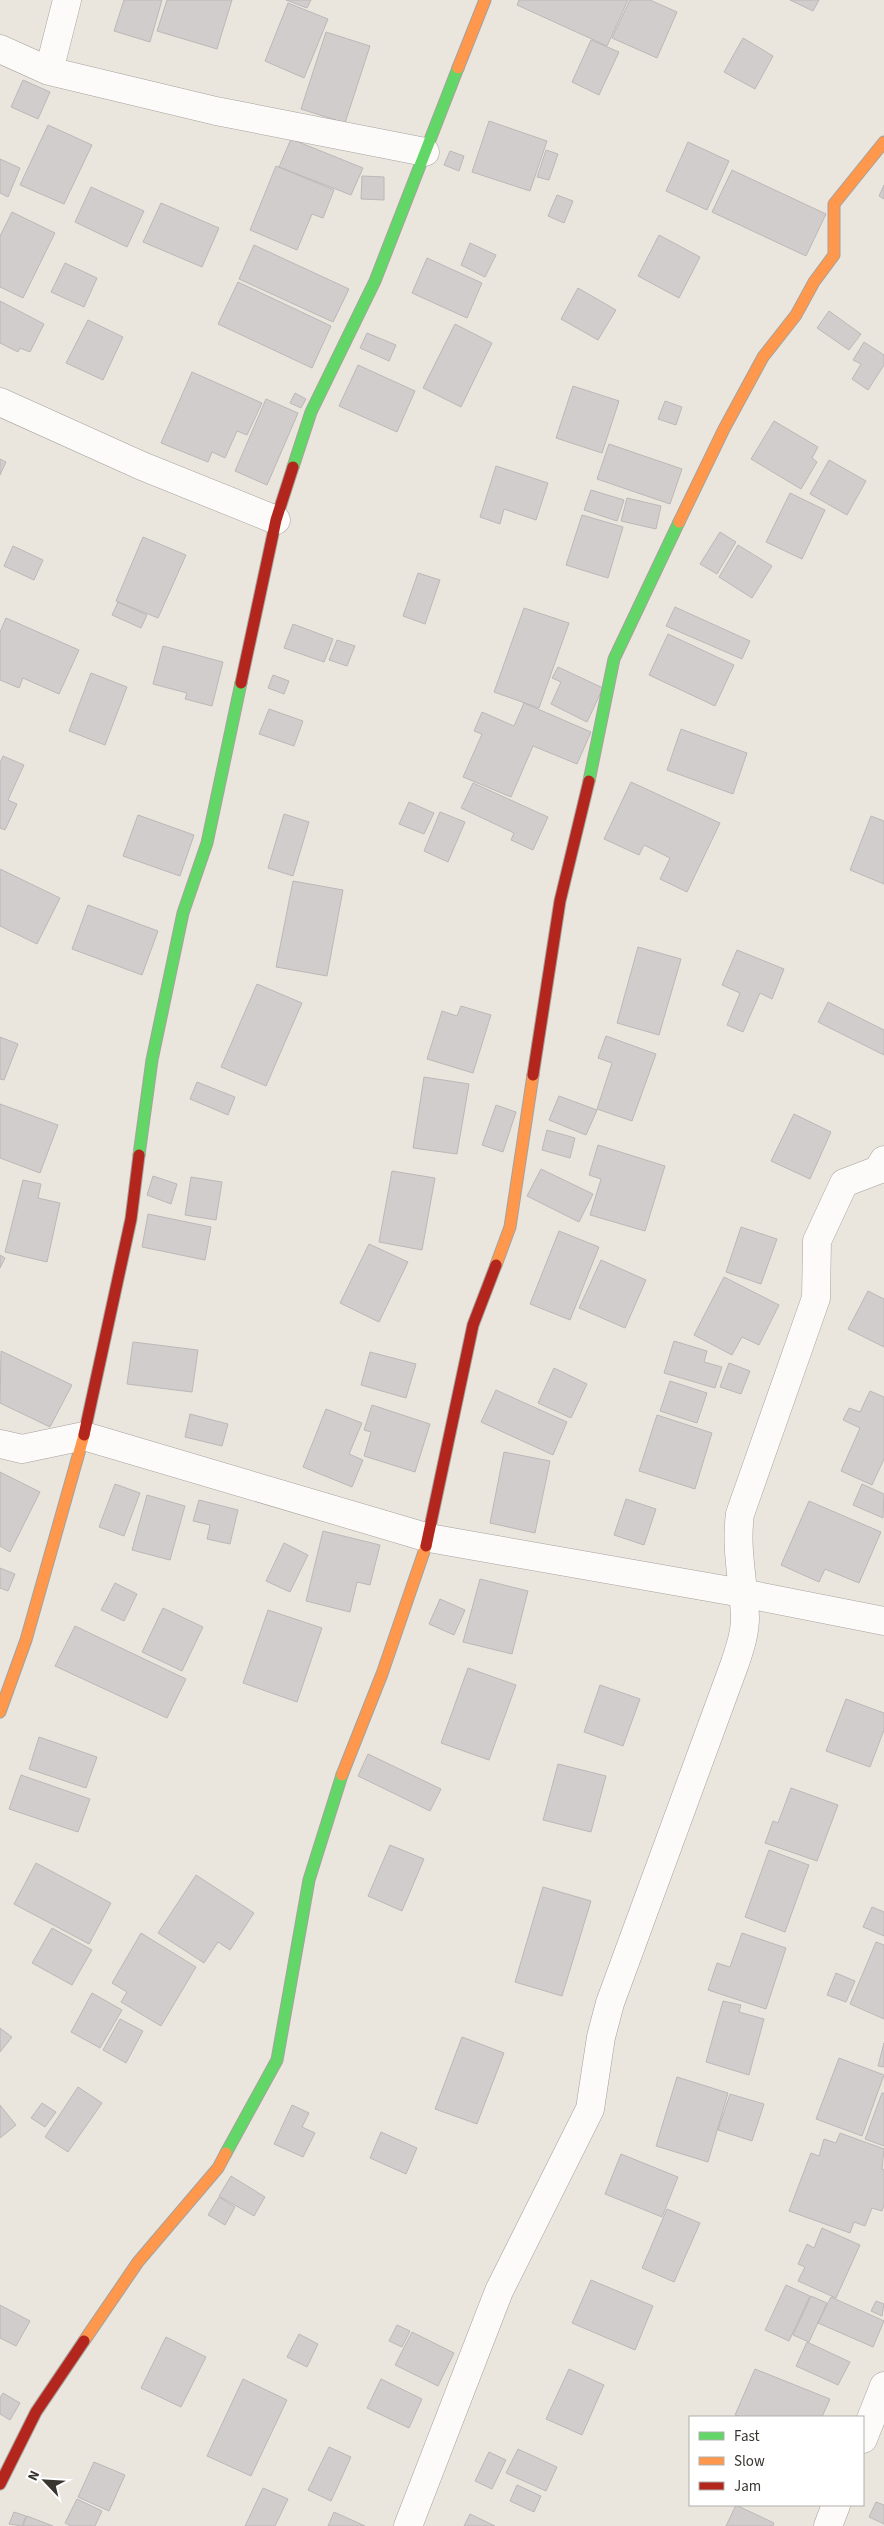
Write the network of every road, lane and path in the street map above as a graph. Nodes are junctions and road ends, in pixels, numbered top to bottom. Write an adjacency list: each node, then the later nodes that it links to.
1 (67, 0): 4 (street)
2 (486, 0): 6 (street)
3 (0, 50): 4 (street)
4 (49, 70): 6 (street)
5 (884, 142): 12 (street)
6 (425, 152): 8 (street)
7 (0, 402): 8 (street)
8 (276, 520): 10 (street)
9 (884, 1160): 13 (street)
10 (84, 1436): 11 (street); 12 (street); 15 (street)
11 (0, 1444)
12 (429, 1538): 13 (street); 18 (street)
13 (742, 1593): 14 (street); 20 (street)
14 (884, 1621)
15 (0, 1712)
16 (884, 2386): 17 (street)
17 (864, 2436)
18 (0, 2484)
19 (836, 2506): 21 (street)
20 (408, 2526)
21 (828, 2526)

